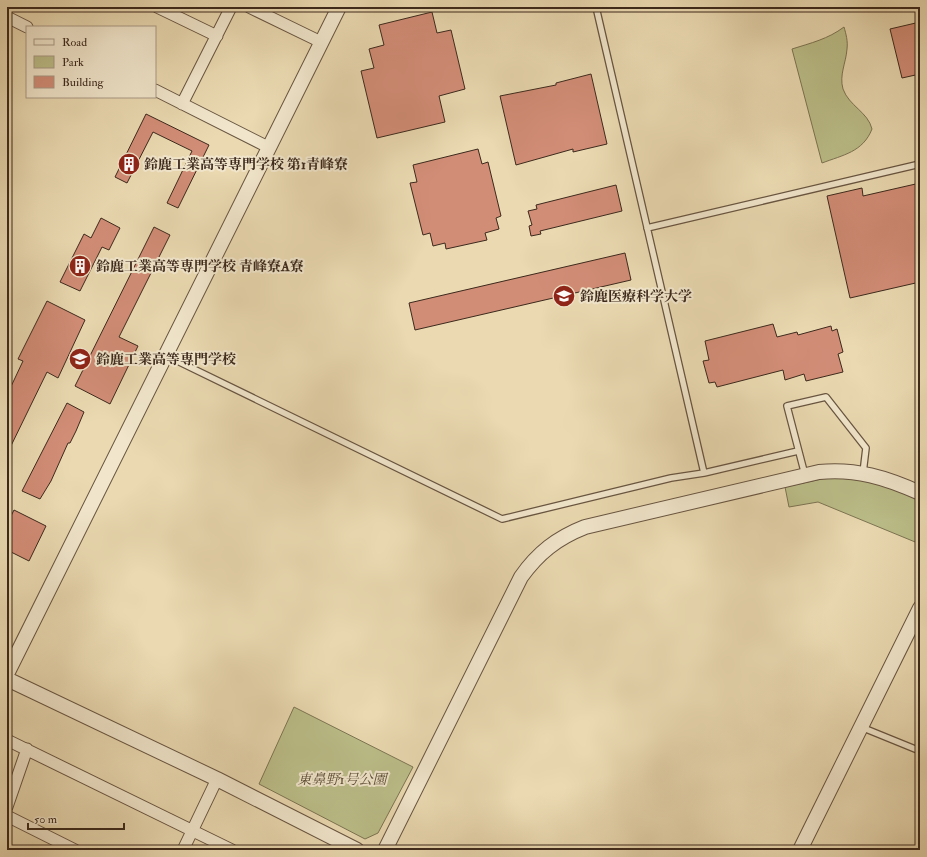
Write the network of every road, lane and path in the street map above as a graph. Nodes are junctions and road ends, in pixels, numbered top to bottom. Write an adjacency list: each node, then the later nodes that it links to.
1 (157, 7): 8 (street)
2 (231, 7): 8 (street)
3 (249, 7): 9 (street)
4 (339, 7): 9 (street)
5 (596, 7): 14 (lane)
6 (7, 17): 7 (street)
7 (26, 26)
8 (217, 36): 11 (street)
9 (321, 42): 12 (street)
10 (156, 91): 11 (street)
11 (182, 104): 12 (street)
12 (268, 147): 15 (street)
13 (920, 164): 14 (lane)
14 (647, 228): 17 (lane)
15 (167, 356): 17 (lane); 22 (street)
16 (798, 451): 17 (lane); 18 (lane); 19 (lane)
17 (704, 473)
18 (863, 473): 19 (street); 20 (street)
19 (805, 475): 36 (street)
20 (920, 493)
21 (920, 608): 24 (street)
22 (7, 674)
23 (7, 679): 28 (street)
24 (861, 727): 27 (lane); 37 (street)
25 (7, 740): 26 (street)
26 (27, 749): 29 (street); 31 (street)
27 (920, 751)
28 (217, 779): 31 (street); 35 (street)
29 (7, 807)
30 (7, 816): 32 (street)
31 (192, 830): 33 (street); 34 (street)
32 (76, 850)
33 (183, 850)
34 (232, 850)
35 (357, 850)
36 (385, 850)
37 (800, 850)

